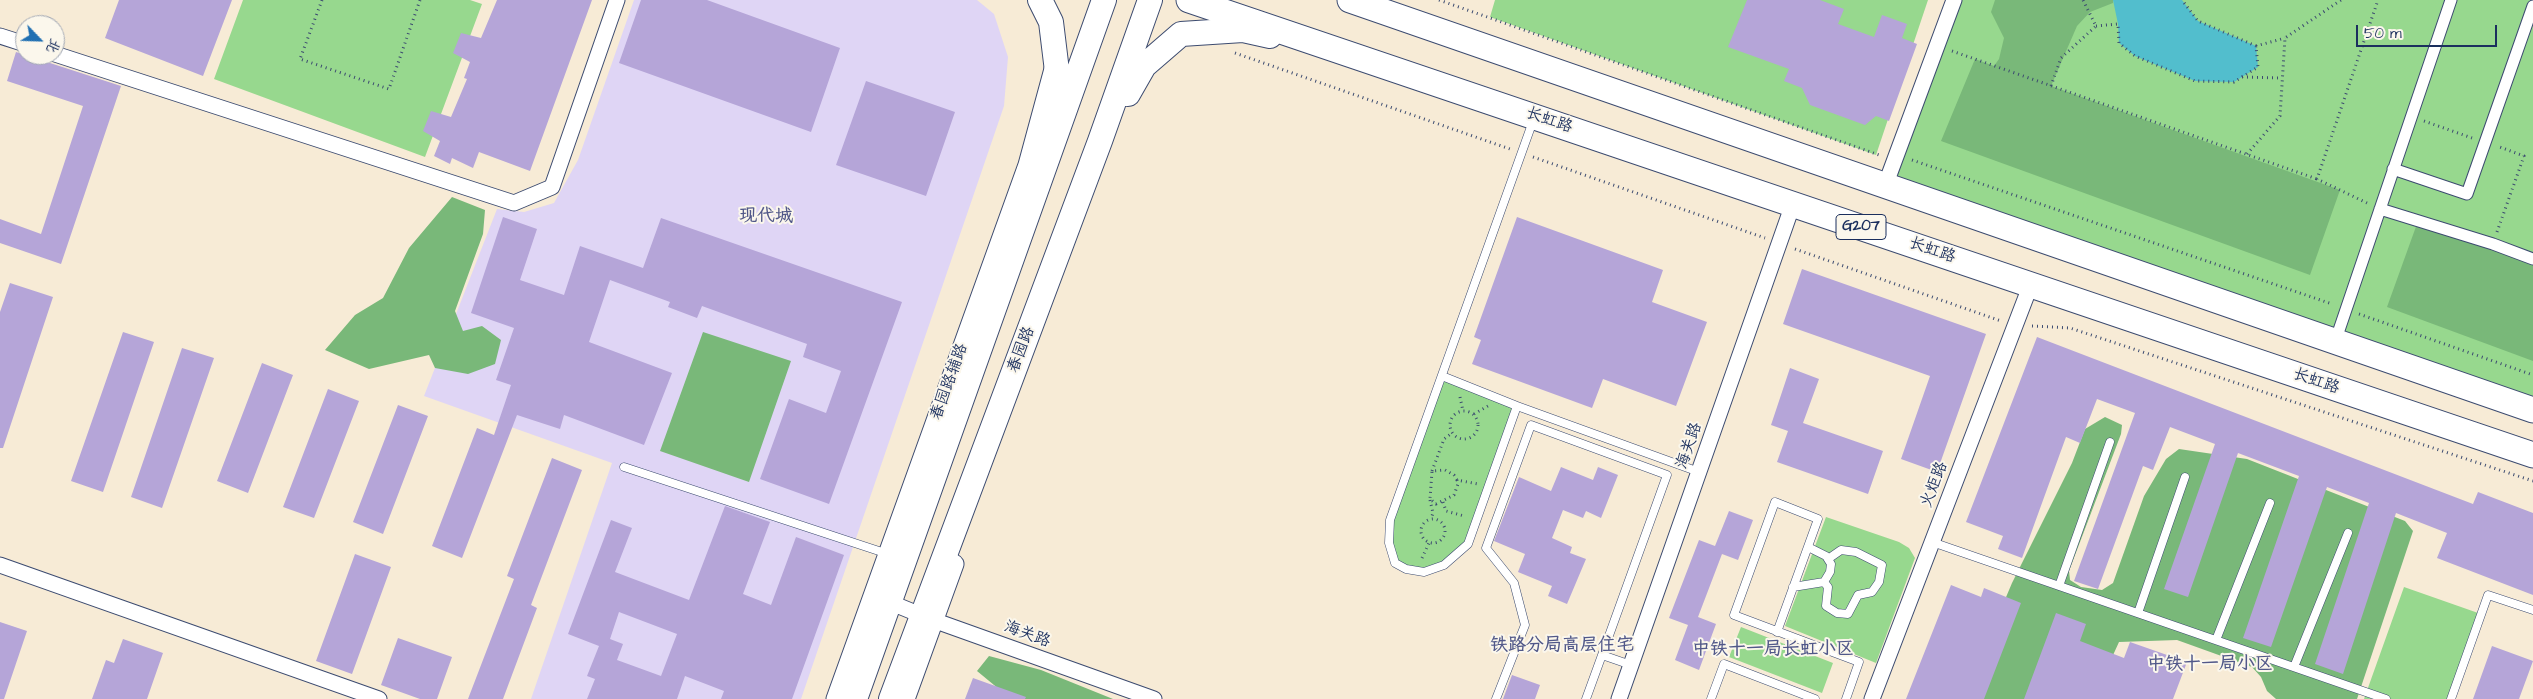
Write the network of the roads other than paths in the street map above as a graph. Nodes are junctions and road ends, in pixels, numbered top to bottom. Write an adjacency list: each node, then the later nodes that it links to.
1 (617, 0): 13 (street)
2 (1040, 0): 14 (main road)
3 (1104, 0): 17 (main road)
4 (1150, 0): 18 (main road, 春园路)
5 (1189, 0): 12 (highway, 长虹路 / G207)
6 (1954, 0): 20 (street)
7 (2451, 0): 19 (street)
8 (1356, 2): 20 (highway)
9 (2533, 6): 19 (street)
10 (0, 36): 11 (street)
11 (15, 41)
12 (1345, 53): 15 (main road); 16 (highway, 长虹路 / G207)
13 (65, 57)
14 (1056, 63): 17 (main road); 38 (street, 春园路辅路)
15 (1136, 80): 18 (main road); 47 (street)
16 (1534, 117): 21 (highway, 长虹路 / G207); 26 (lane)
17 (1063, 119): 44 (main road)
18 (1100, 141): 47 (main road, 春园路)
19 (2393, 169): 22 (street)
20 (1885, 186): 25 (highway)
21 (1793, 204): 24 (highway, 长虹路 / G207); 32 (street, 海关路)
22 (2380, 209): 23 (street); 25 (street)
23 (2533, 259)
24 (2031, 284): 30 (highway, 长虹路 / G207); 36 (street, 火炬路)
25 (2335, 342): 28 (highway)
26 (1442, 376): 27 (lane); 27 (lane)
27 (1517, 406): 32 (lane)
28 (2533, 410)
29 (2110, 442): 42 (lane)
30 (2533, 455)
31 (624, 467): 38 (lane)
32 (1699, 472): 51 (street, 海关路)
33 (2185, 478): 46 (lane)
34 (2270, 503): 49 (lane)
35 (2348, 533): 52 (lane)
36 (1932, 542): 42 (lane); 65 (street, 火炬路)
37 (1808, 547): 39 (lane); 43 (lane); 48 (lane)
38 (888, 554): 54 (street, 春园路辅路)
39 (1828, 559): 41 (lane); 41 (lane)
40 (0, 565): 53 (street)
41 (1824, 582): 43 (lane)
42 (2059, 586): 46 (lane)
43 (1793, 587): 48 (lane)
44 (890, 602): 47 (street, 海关路); 55 (main road)
45 (2533, 610): 67 (lane)
46 (2138, 613): 49 (lane)
47 (928, 618): 56 (main road, 春园路); 57 (street); 58 (street, 海关路)
48 (1777, 632): 64 (lane)
49 (2216, 640): 52 (lane)
50 (1602, 655): 51 (lane); 59 (lane); 60 (lane)
51 (1631, 665): 61 (street, 海关路)
52 (2294, 667): 66 (lane)
53 (379, 699)
54 (836, 699)
55 (855, 699)
56 (891, 699)
57 (905, 699)
58 (1154, 699)
59 (1496, 699)
60 (1586, 699)
61 (1619, 699)
62 (1711, 699): 63 (lane)
63 (1815, 699)
64 (1846, 699)
65 (1872, 699)
66 (2386, 699)
67 (2451, 699)

